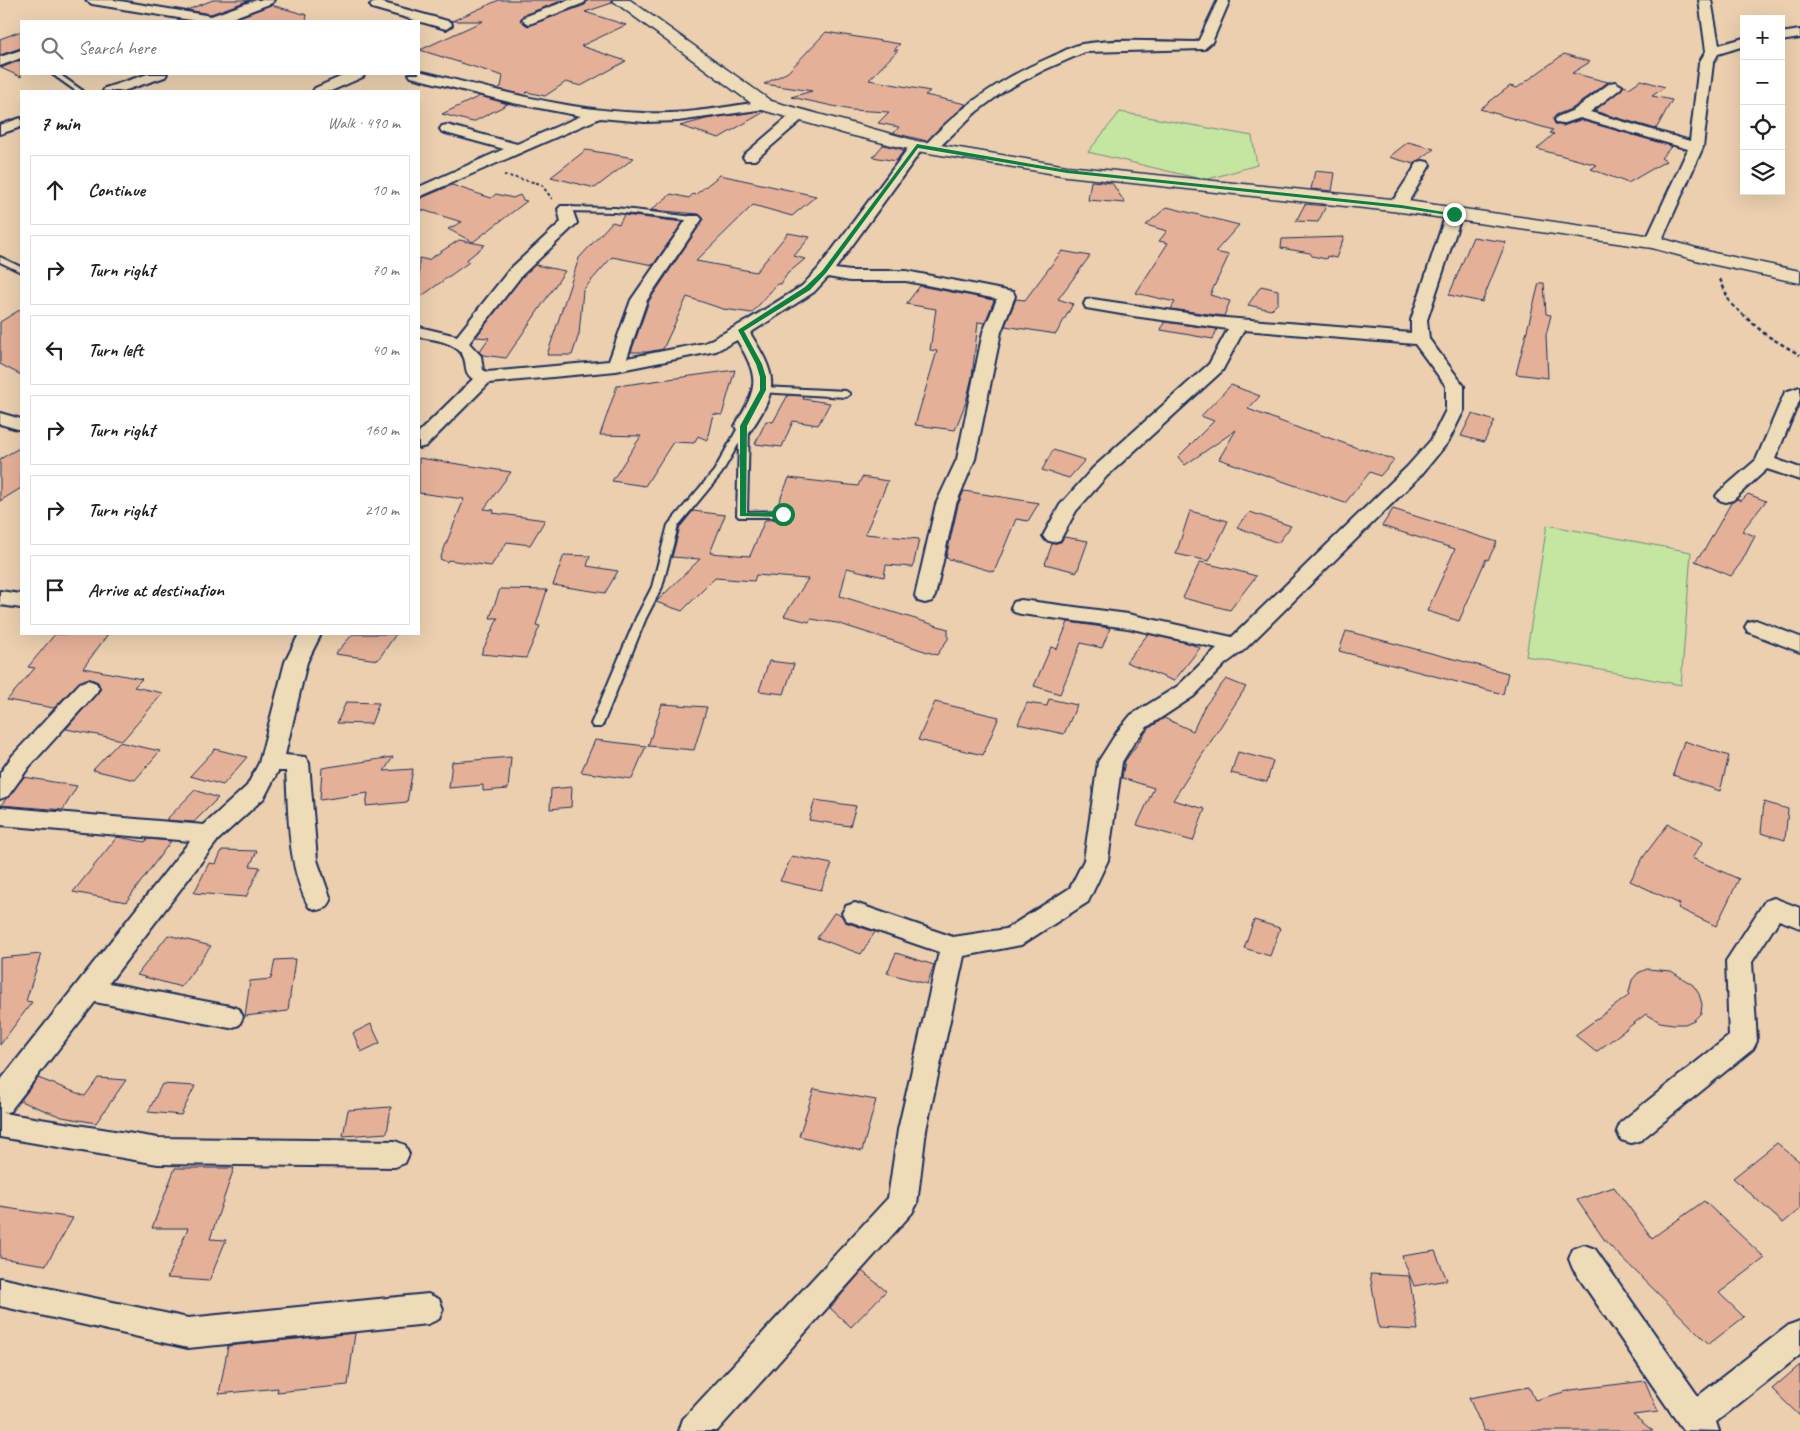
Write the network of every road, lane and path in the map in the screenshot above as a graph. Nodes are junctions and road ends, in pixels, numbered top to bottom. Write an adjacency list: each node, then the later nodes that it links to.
1 (92, 0): 8 (street)
2 (268, 0): 10 (street)
3 (387, 0): 12 (street)
4 (580, 0): 11 (street)
5 (620, 0): 27 (street)
6 (1705, 0): 16 (street)
7 (1223, 2): 35 (street)
8 (142, 9): 9 (street); 10 (street)
9 (117, 18)
10 (215, 20)
11 (528, 20)
12 (446, 25)
13 (1800, 34): 14 (street)
14 (1785, 36)
15 (1740, 43): 16 (street)
16 (1713, 51): 36 (street)
17 (20, 54): 18 (street)
18 (0, 62)
19 (56, 75): 24 (lane)
20 (157, 75): 25 (street)
21 (356, 75): 26 (street)
22 (420, 75): 29 (street)
23 (1615, 86): 28 (street)
24 (79, 90)
25 (113, 90)
26 (322, 90)
27 (765, 105): 29 (street); 30 (street)
28 (1579, 113): 31 (street); 36 (street)
29 (598, 114): 37 (street)
30 (799, 115): 35 (street); 38 (street)
31 (1562, 120)
32 (20, 122): 34 (street)
33 (447, 129): 37 (street)
34 (0, 130)
35 (923, 147): 42 (street); 50 (street)
36 (1696, 147): 46 (street)
37 (519, 149): 40 (street)
38 (750, 158)
39 (1423, 165): 42 (street)
40 (474, 166): 41 (street); 43 (path)
41 (420, 192)
42 (1401, 206): 44 (street)
43 (566, 209): 45 (lane); 57 (street)
44 (1454, 214): 46 (street); 56 (street)
45 (694, 219): 59 (street)
46 (1653, 242): 47 (street)
47 (1711, 258): 51 (street); 58 (path)
48 (0, 259): 49 (lane)
49 (20, 269)
50 (824, 272): 54 (street); 73 (street)
51 (1800, 276)
52 (1092, 304): 53 (street)
53 (1238, 325): 56 (street); 72 (street)
54 (741, 330): 59 (street); 61 (street)
55 (420, 332): 57 (street)
56 (1420, 339): 79 (street)
57 (459, 344): 60 (street)
58 (1800, 355)
59 (616, 366): 60 (street)
60 (484, 378): 67 (street)
61 (763, 390): 63 (lane); 66 (street)
62 (1800, 392): 68 (street)
63 (846, 394)
64 (0, 418): 65 (street)
65 (20, 425)
66 (744, 426): 71 (lane); 82 (lane)
67 (420, 441)
68 (1764, 462): 69 (street); 70 (street)
69 (1800, 474)
70 (1726, 496)
71 (783, 514)
72 (1053, 536)
73 (926, 596)
74 (0, 598): 75 (street)
75 (20, 601)
76 (1021, 607): 79 (street)
77 (1756, 627): 80 (street)
78 (310, 635): 83 (street)
79 (1236, 645): 90 (street)
80 (1800, 645)
81 (88, 688): 84 (street)
82 (597, 724)
83 (272, 763): 86 (street); 87 (street)
84 (0, 790)
85 (0, 816): 86 (street)
86 (209, 834): 91 (street)
87 (318, 900)
88 (856, 913): 90 (street)
89 (1800, 918): 95 (street)
90 (953, 947): 102 (street)
91 (90, 990): 92 (street); 93 (street)
92 (230, 1017)
93 (0, 1102)
94 (0, 1125): 96 (street)
95 (1631, 1131)
96 (395, 1154)
97 (1584, 1259): 101 (street)
98 (0, 1292): 99 (street)
99 (428, 1309)
100 (1800, 1336): 101 (street)
101 (1699, 1425)
102 (695, 1431)

